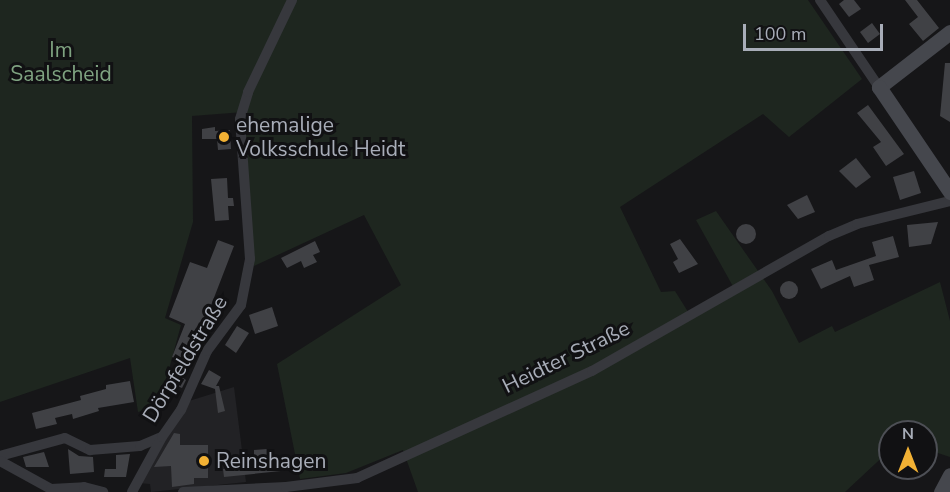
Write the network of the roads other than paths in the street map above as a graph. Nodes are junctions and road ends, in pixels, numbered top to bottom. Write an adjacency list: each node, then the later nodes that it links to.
1 (292, 0): 7 (street, Dörpfeldstraße)
2 (820, 0): 4 (street)
3 (950, 32): 4 (street)
4 (879, 87): 5 (street)
5 (950, 192)
6 (950, 201): 13 (street, Heidter Straße)
7 (162, 437): 8 (street); 12 (street, Dörpfeldstraße)
8 (0, 456)
9 (0, 461): 11 (street)
10 (950, 475): 14 (street)
11 (103, 492)
12 (132, 492)
13 (183, 492)
14 (941, 492)

